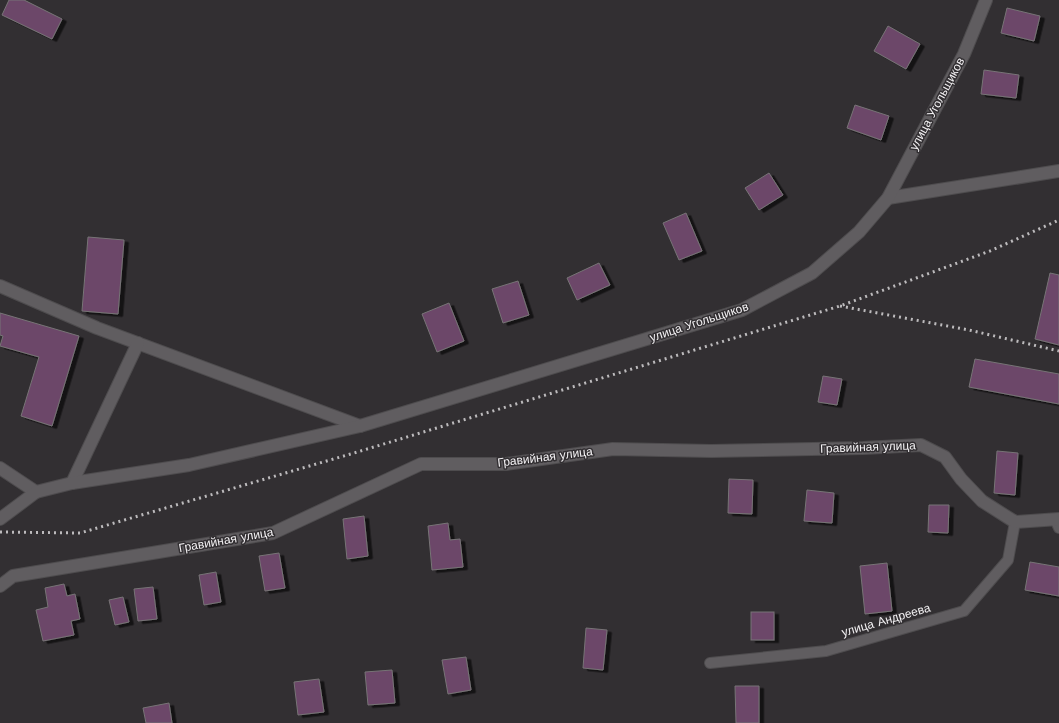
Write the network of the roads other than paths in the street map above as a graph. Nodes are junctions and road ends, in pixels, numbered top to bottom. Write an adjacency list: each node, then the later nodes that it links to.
1 (986, 0): 3 (street, улица Угольщиков)
2 (1059, 171): 3 (street)
3 (888, 198): 6 (street, улица Угольщиков)
4 (0, 286): 5 (street)
5 (138, 344): 6 (street); 8 (street)
6 (360, 426): 8 (street, улица Угольщиков)
7 (0, 468): 9 (street)
8 (72, 483): 9 (street, улица Угольщиков)
9 (36, 492): 10 (street)
10 (0, 519)
11 (1015, 522): 12 (street); 13 (street, Гравийная улица); 14 (lane, улица Андреева)
12 (1058, 522)
13 (0, 586)
14 (710, 663)

